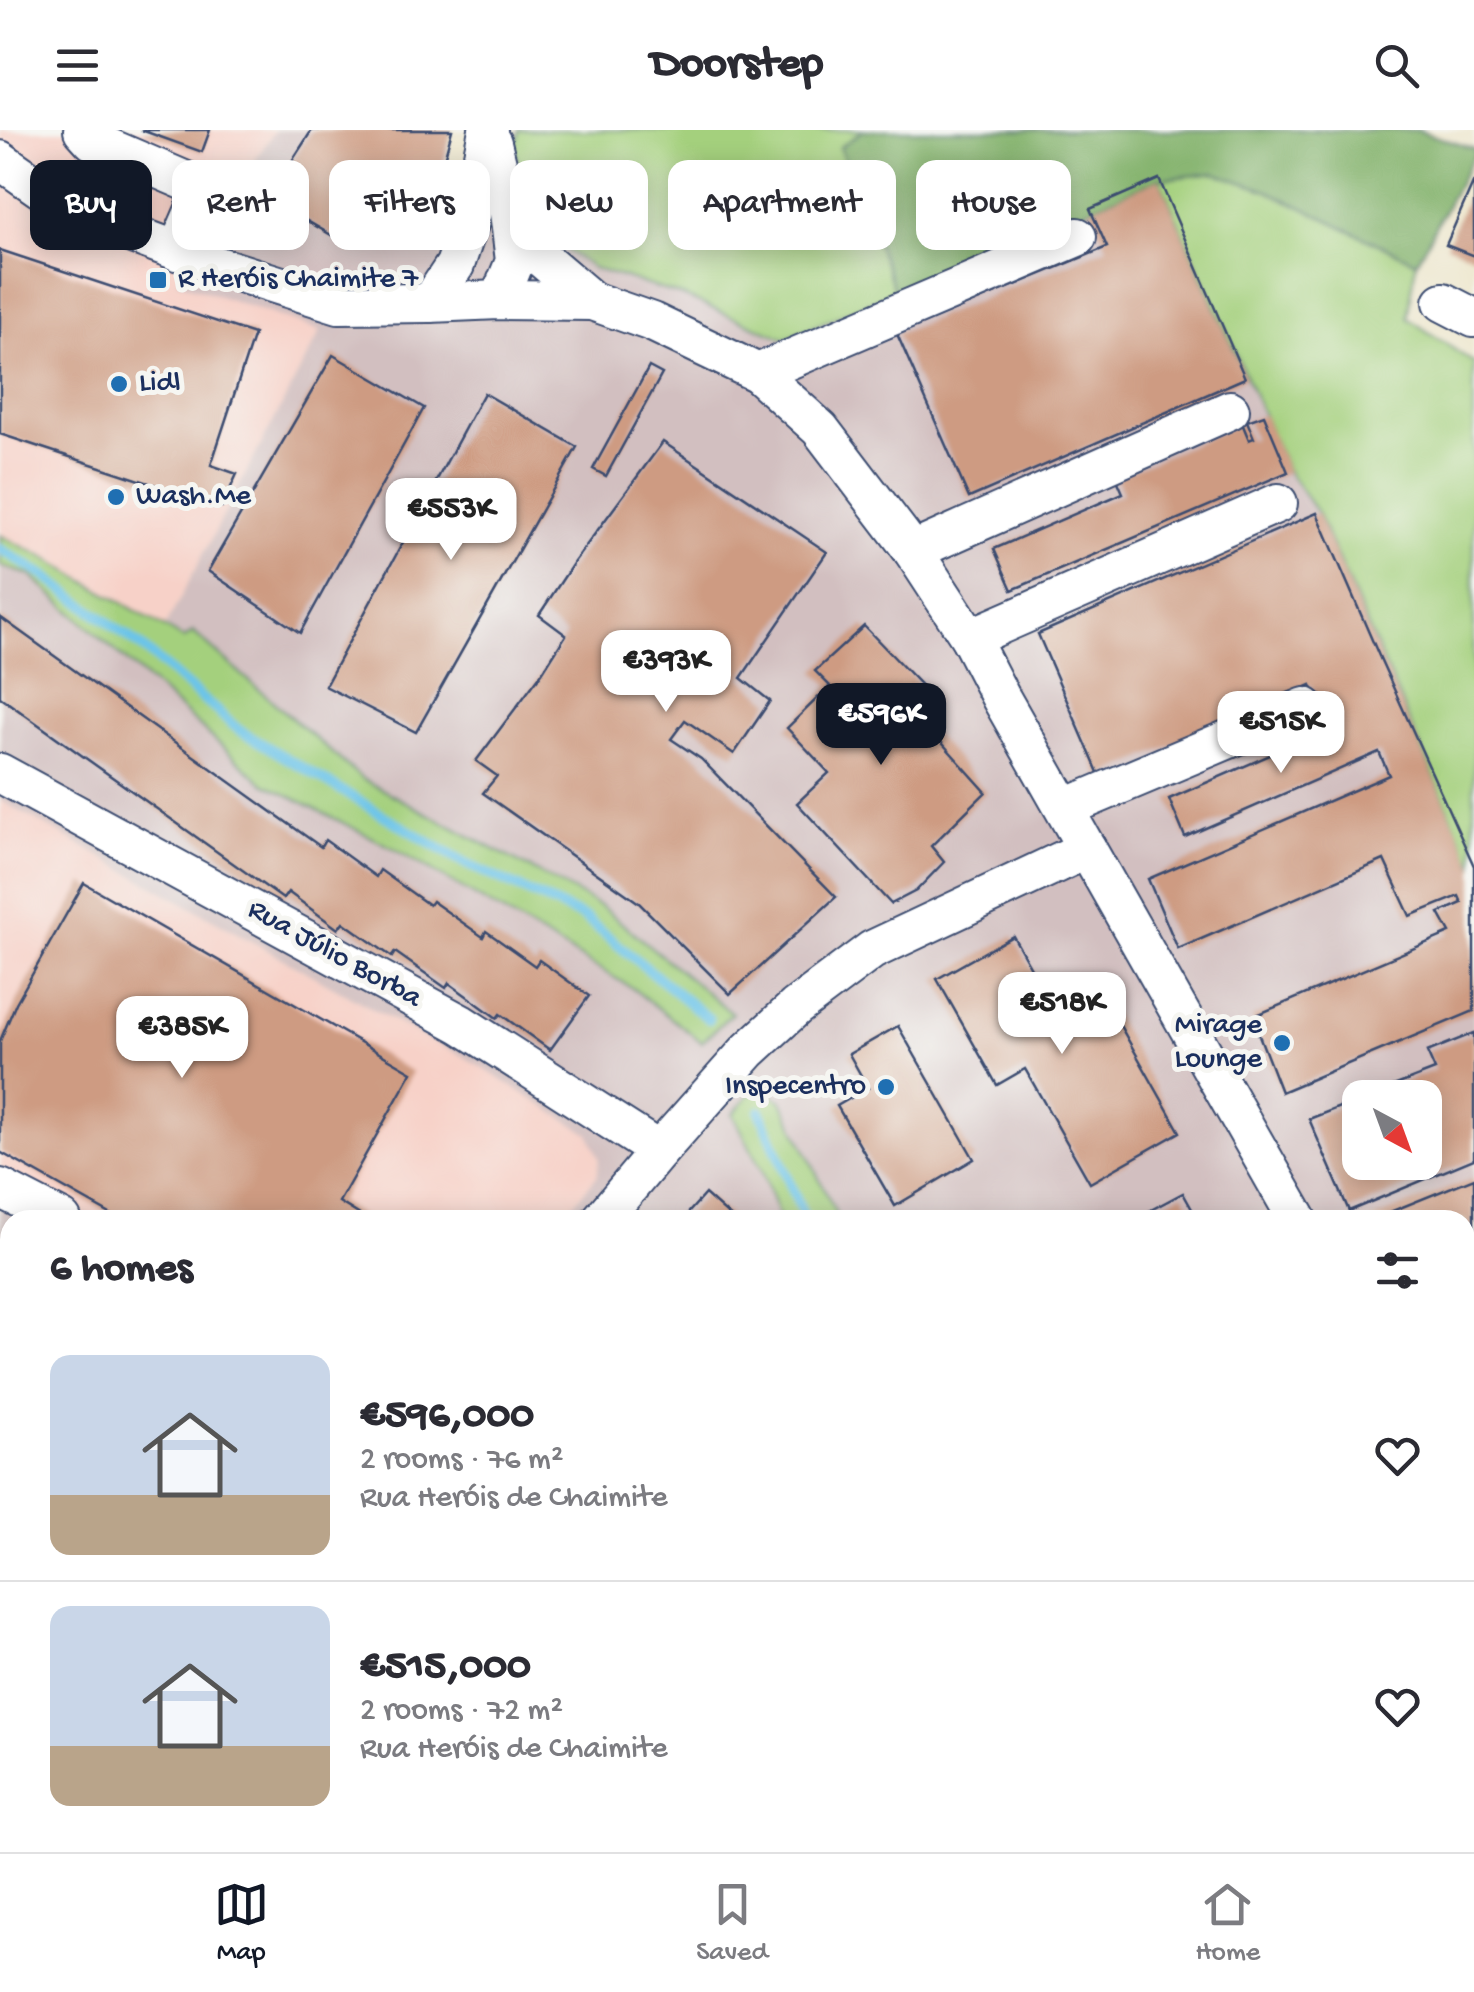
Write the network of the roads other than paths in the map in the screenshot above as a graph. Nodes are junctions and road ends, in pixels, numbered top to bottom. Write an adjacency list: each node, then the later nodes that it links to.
1 (83, 130): 13 (street)
2 (488, 130): 4 (street); 8 (street)
3 (0, 160): 5 (street)
4 (482, 160)
5 (30, 181)
6 (0, 192): 7 (street)
7 (30, 200)
8 (509, 212): 14 (street); 15 (street)
9 (1077, 237): 17 (street)
10 (152, 243): 13 (street)
11 (461, 250): 16 (street)
12 (476, 250): 14 (street)
13 (176, 252): 16 (street)
14 (499, 300): 15 (street); 16 (street)
15 (592, 300): 17 (street)
16 (430, 304)
17 (758, 372): 20 (street)
18 (1230, 410): 20 (street)
19 (1278, 503): 21 (street)
20 (913, 551): 21 (street)
21 (970, 638): 24 (street)
22 (1305, 708): 24 (street)
23 (0, 773): 26 (street, Rua Júlio Borba)
24 (1065, 808): 25 (street)
25 (1088, 848): 26 (street); 30 (street)
26 (658, 1151): 29 (street)
27 (0, 1188): 28 (street)
28 (43, 1210)
29 (610, 1210)
30 (1292, 1210)

